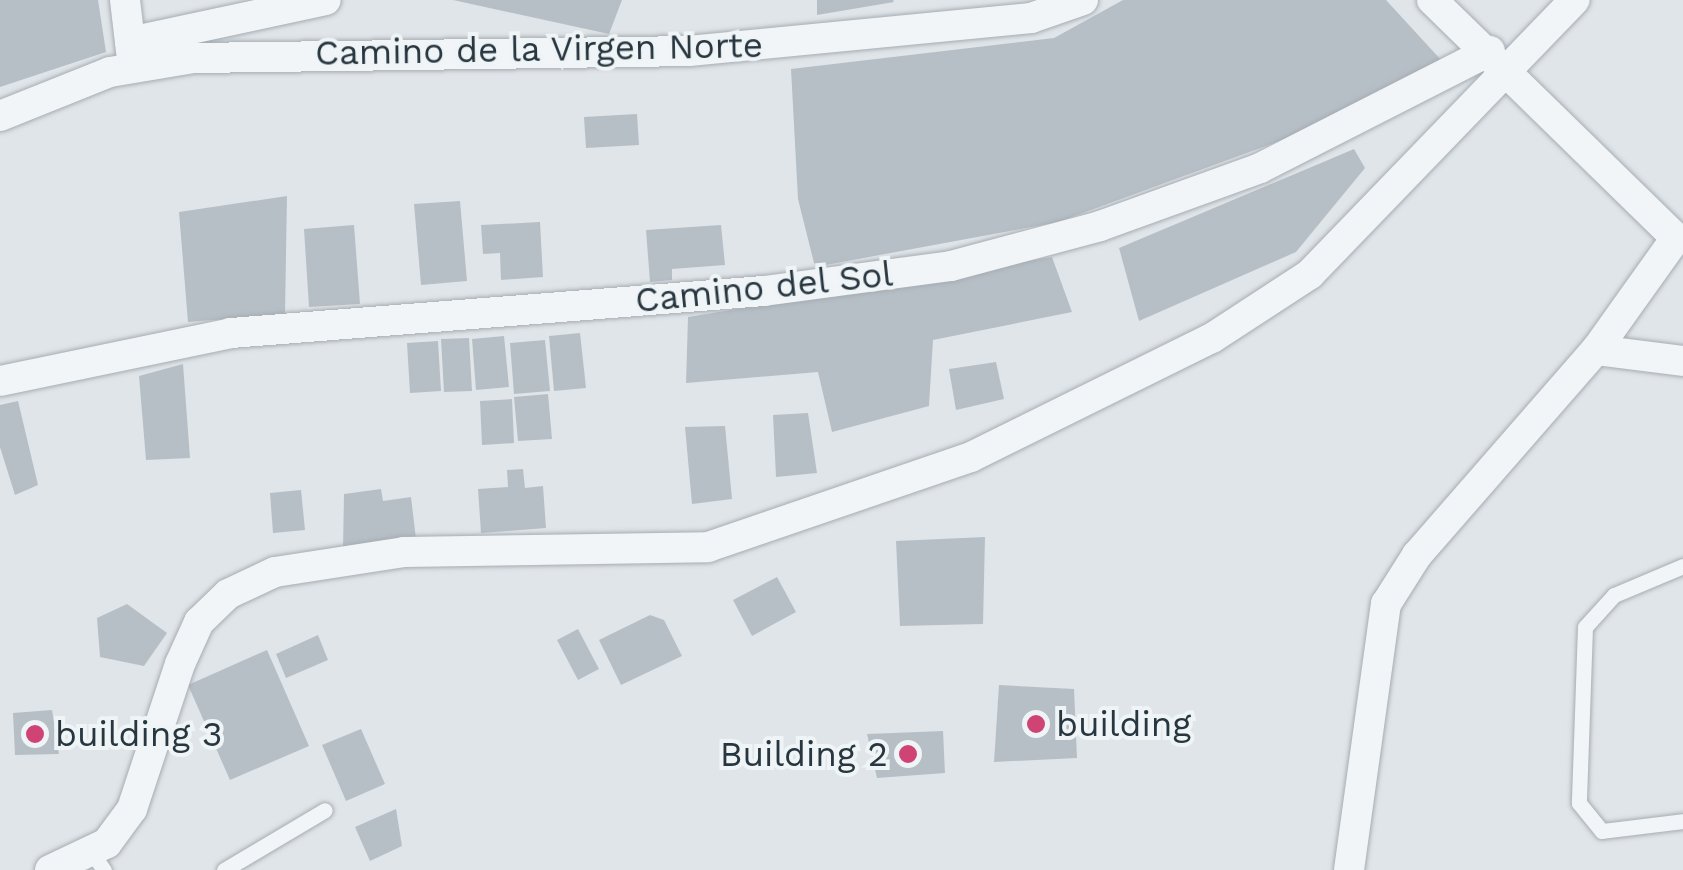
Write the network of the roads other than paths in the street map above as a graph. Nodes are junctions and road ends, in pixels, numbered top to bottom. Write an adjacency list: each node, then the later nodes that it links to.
1 (125, 0): 6 (street)
2 (326, 0): 6 (street)
3 (1084, 0): 6 (street, Camino de la Virgen Norte)
4 (1432, 0): 7 (street)
5 (1562, 6): 7 (street)
6 (131, 55): 8 (street, Camino de la Virgen Norte)
7 (1498, 60): 9 (street); 12 (street, Camino del Sol); 16 (street)
8 (0, 116)
9 (1680, 234): 10 (street)
10 (1596, 350): 11 (street); 19 (street)
11 (1683, 362)
12 (0, 381)
13 (1683, 566): 15 (lane)
14 (325, 810): 18 (lane)
15 (1683, 821)
16 (98, 861): 17 (street)
17 (50, 870)
18 (224, 870)
19 (1349, 870)

